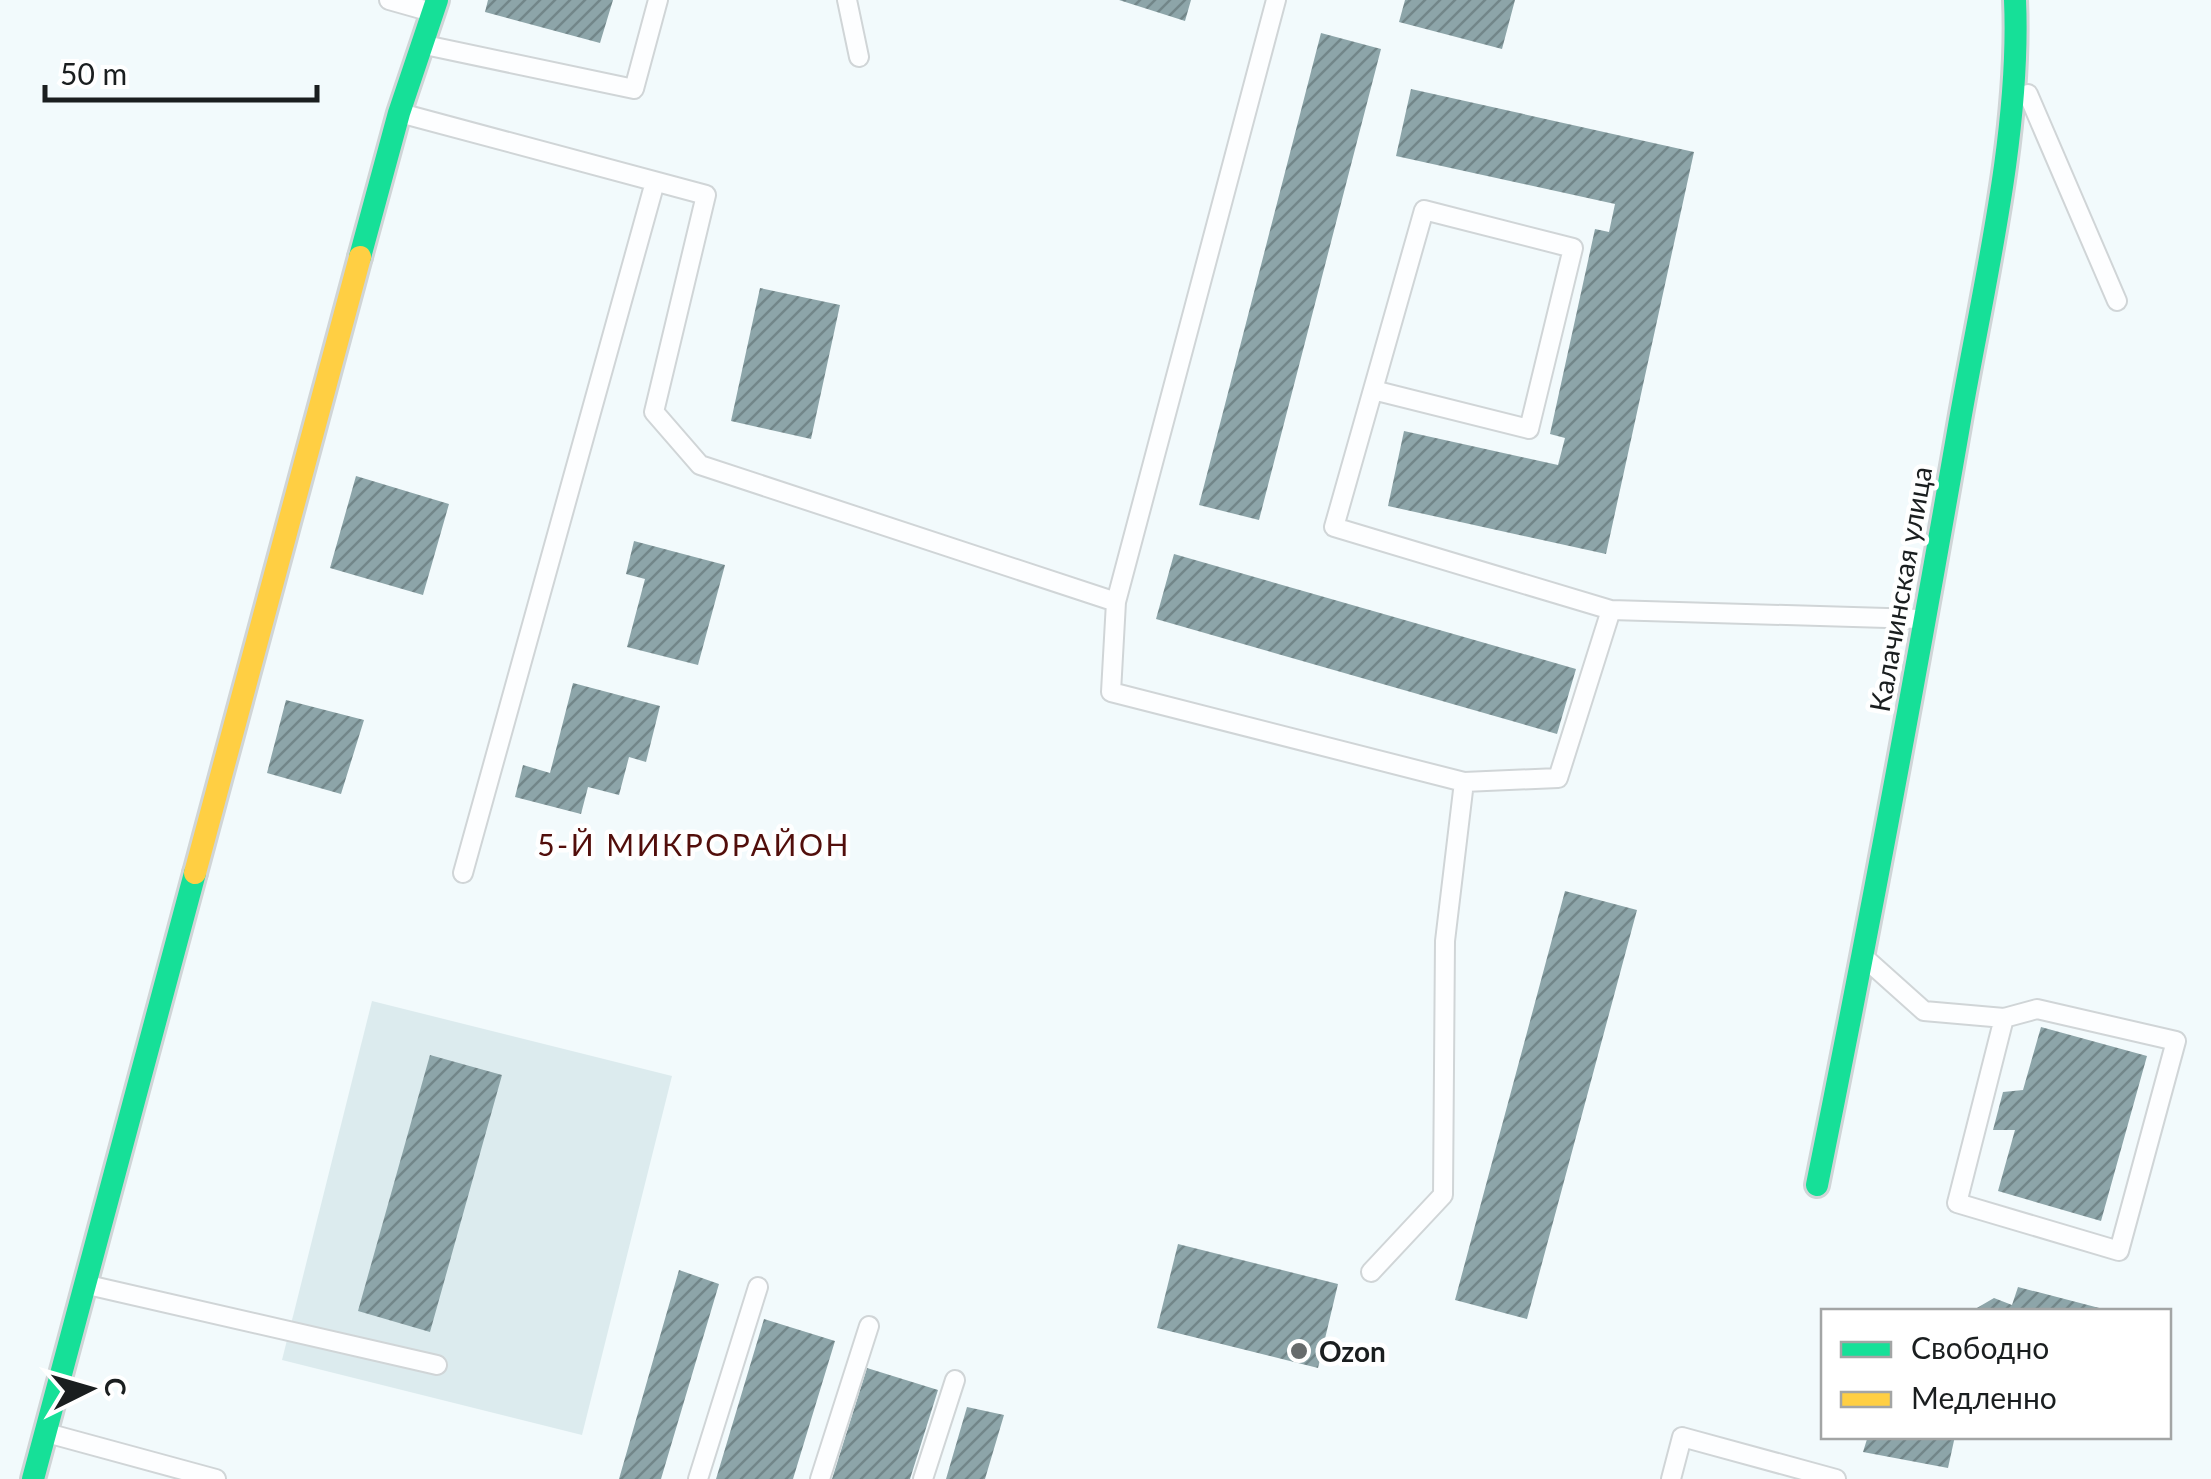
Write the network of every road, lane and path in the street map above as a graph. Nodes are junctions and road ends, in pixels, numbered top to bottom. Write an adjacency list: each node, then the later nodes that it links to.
1 (389, 0): 6 (lane)
2 (658, 0): 7 (lane)
3 (848, 0): 8 (lane)
4 (1276, 0): 14 (lane)
5 (2015, 0): 9 (street, Калачинская улица)
6 (435, 6): 7 (street)
7 (425, 44): 10 (street)
8 (859, 57)
9 (2018, 71): 12 (lane); 16 (street, Калачинская улица)
10 (399, 113): 11 (lane); 23 (street)
11 (655, 182): 14 (lane); 18 (lane)
12 (2116, 300)
13 (1373, 390): 13 (lane); 15 (lane)
14 (1116, 602): 17 (lane)
15 (1611, 610): 16 (lane); 17 (lane)
16 (1925, 620): 19 (street, Калачинская улица)
17 (1464, 782): 22 (lane)
18 (463, 873)
19 (1863, 956): 20 (lane); 21 (street, Калачинская улица)
20 (2004, 1018): 20 (lane)
21 (1817, 1185)
22 (1371, 1272)
23 (88, 1285): 26 (lane); 28 (street)
24 (758, 1287): 31 (lane)
25 (869, 1326): 32 (lane)
26 (436, 1364)
27 (955, 1380): 33 (lane)
28 (47, 1433): 29 (street); 30 (lane)
29 (33, 1479)
30 (216, 1479)
31 (698, 1479)
32 (820, 1479)
33 (924, 1479)
34 (1672, 1479): 35 (lane)
35 (1836, 1479)

